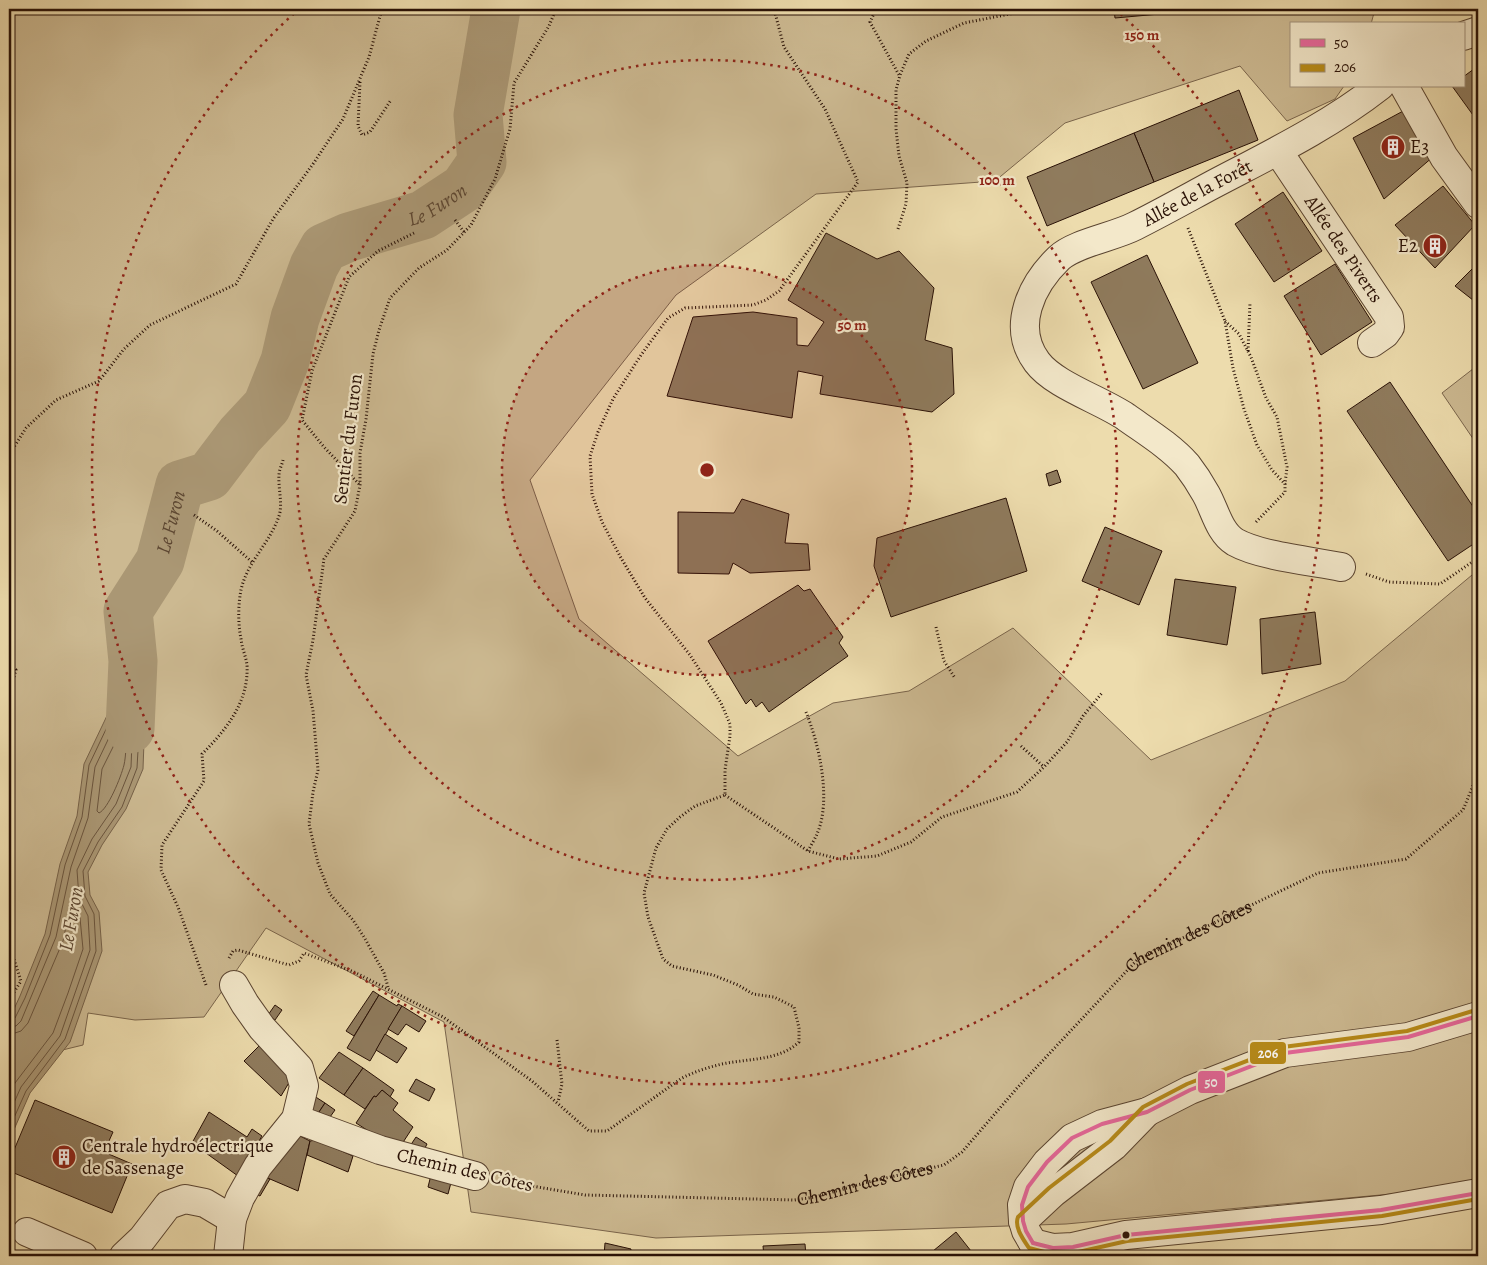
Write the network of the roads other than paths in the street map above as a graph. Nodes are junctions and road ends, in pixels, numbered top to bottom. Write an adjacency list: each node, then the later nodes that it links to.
1 (1478, 31): 2 (street)
2 (1464, 36)
3 (1377, 88): 5 (street, Allée de la Forêt)
4 (1405, 88): 6 (street)
5 (1278, 151): 7 (street, Allée des Piverts); 8 (street, Allée de la Forêt)
6 (1478, 204)
7 (1372, 343)
8 (1341, 566)
9 (234, 985): 11 (street)
10 (1478, 1016): 16 (street)
11 (296, 1119): 12 (street, Chemin des Côtes); 14 (street)
12 (476, 1176)
13 (1478, 1193): 16 (street)
14 (232, 1219): 18 (street); 19 (street)
15 (27, 1232): 17 (street)
16 (1026, 1240)
17 (83, 1256)
18 (124, 1256)
19 (228, 1256)

